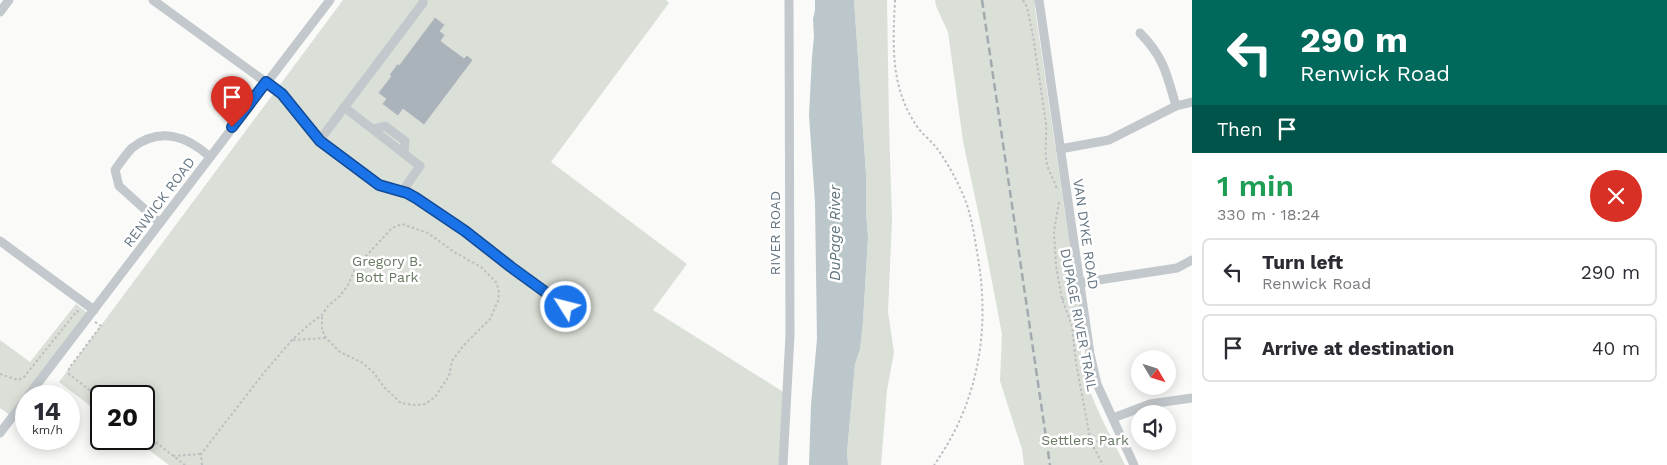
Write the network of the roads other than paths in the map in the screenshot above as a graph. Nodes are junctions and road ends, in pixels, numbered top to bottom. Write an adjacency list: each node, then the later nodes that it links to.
1 (9, 0): 7 (street)
2 (153, 0): 9 (street)
3 (330, 0): 9 (street, RENWICK ROAD)
4 (423, 0): 12 (street)
5 (789, 0): 28 (street, RIVER ROAD)
6 (1039, 0): 14 (street, VAN DYKE ROAD)
7 (0, 12)
8 (1140, 33): 11 (street)
9 (266, 82): 13 (street); 15 (street, RENWICK ROAD)
10 (1192, 102): 11 (street)
11 (1176, 106): 14 (street)
12 (344, 107): 13 (street); 16 (street)
13 (319, 141): 16 (street)
14 (1060, 149): 20 (street, VAN DYKE ROAD)
15 (210, 157): 17 (street, RENWICK ROAD); 17 (street)
16 (402, 192): 21 (street)
17 (160, 223): 22 (street, RENWICK ROAD)
18 (0, 241): 22 (street)
19 (1192, 260): 20 (street)
20 (1079, 284): 26 (street, VAN DYKE ROAD)
21 (566, 307)
22 (94, 310): 23 (street, RENWICK ROAD)
23 (37, 385)
24 (1192, 398): 26 (street)
25 (15, 414): 27 (street, RENWICK ROAD)
26 (1113, 418): 29 (street, VAN DYKE ROAD)
27 (0, 433)
28 (782, 465)
29 (1134, 465)

